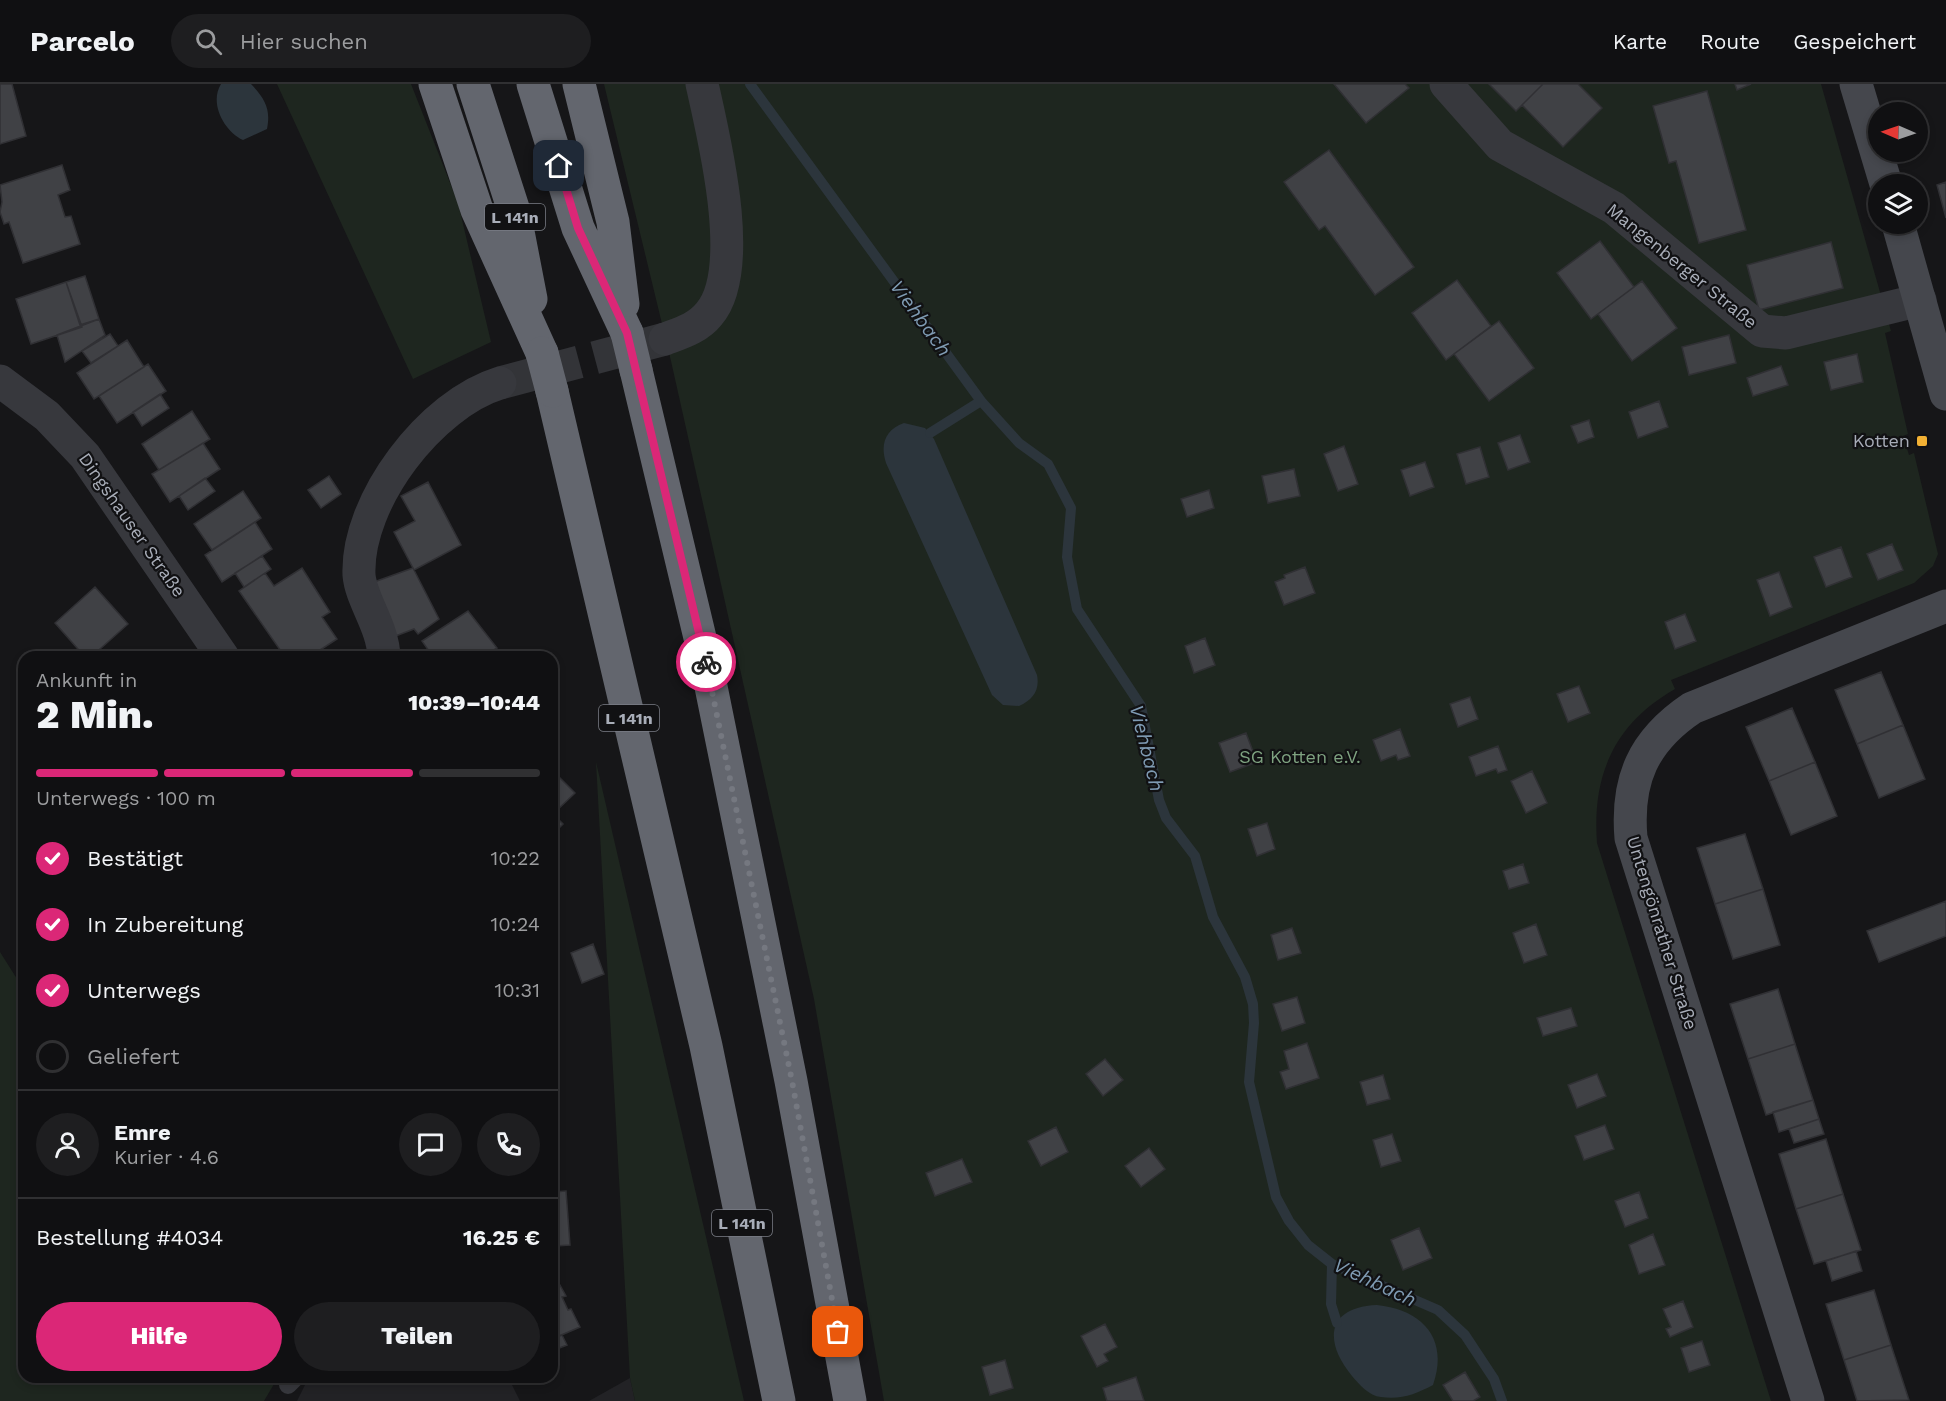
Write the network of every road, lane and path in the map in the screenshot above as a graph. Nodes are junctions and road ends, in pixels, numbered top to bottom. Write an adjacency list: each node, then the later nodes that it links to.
1 (435, 84): 13 (highway)
2 (473, 84): 13 (highway, L 141n)
3 (533, 84): 11 (highway, L 141n)
4 (579, 84): 11 (highway)
5 (702, 84): 12 (street)
6 (1446, 84): 10 (street, Mangenberger Straße)
7 (1856, 84): 8 (street)
8 (1883, 174)
9 (1901, 234): 10 (street)
10 (1920, 300): 16 (street)
11 (627, 333): 21 (highway, L 141n, bridge)
12 (665, 339)
13 (542, 353): 20 (highway, L 141n, bridge)
14 (0, 381): 18 (street, Dingshauser Straße)
15 (500, 383): 19 (street)
16 (1946, 394)
17 (1946, 606): 22 (street, Untengönrather Straße)
18 (219, 651)
19 (383, 651)
20 (779, 1401)
21 (850, 1401)
22 (1808, 1401)

